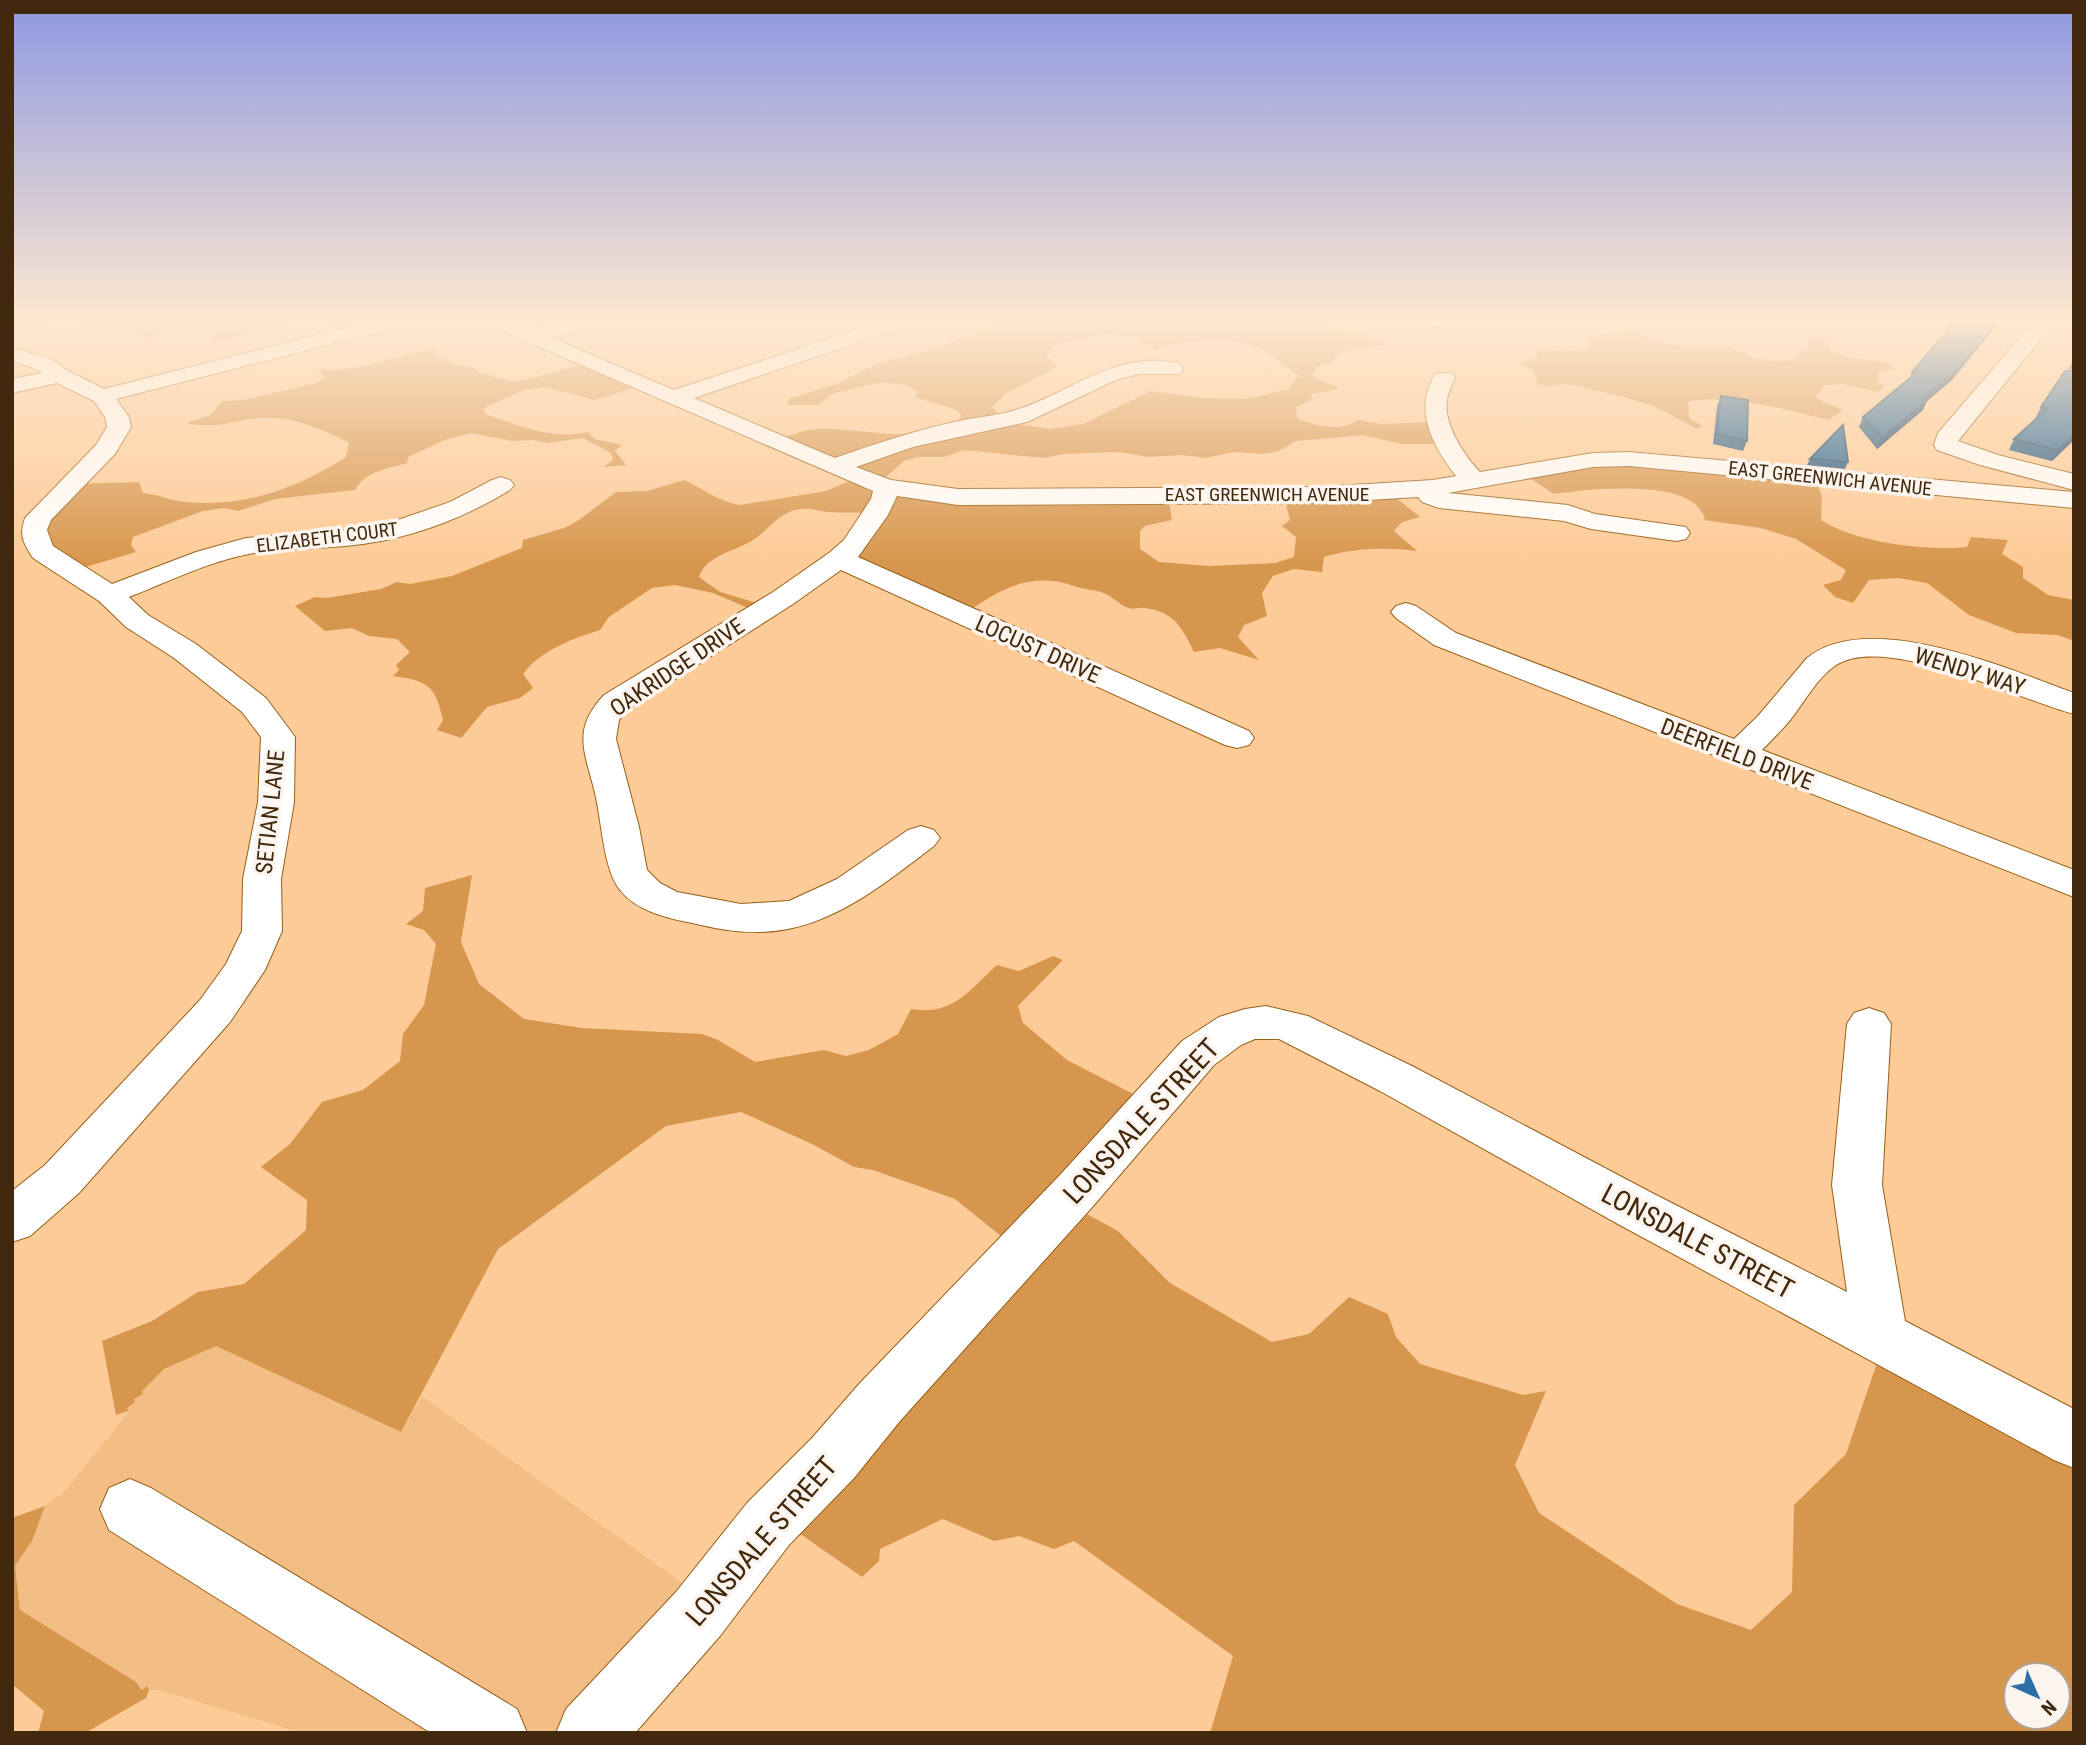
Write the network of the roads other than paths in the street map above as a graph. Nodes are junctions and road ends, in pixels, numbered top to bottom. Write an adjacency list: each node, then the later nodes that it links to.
1 (105, 400): 15 (street, SETIAN LANE)
2 (683, 400): 6 (street, EAST GREENWICH AVENUE)
3 (1054, 400): 6 (street)
4 (1436, 400): 7 (street)
5 (1977, 400): 8 (street)
6 (835, 466): 10 (street, EAST GREENWICH AVENUE)
7 (1473, 480): 11 (street, EAST GREENWICH AVENUE); 12 (street, EAST GREENWICH AVENUE)
8 (2074, 482)
9 (501, 485): 15 (street, ELIZABETH COURT)
10 (886, 486): 11 (street, EAST GREENWICH AVENUE); 14 (street, OAKRIDGE DRIVE)
11 (1417, 490): 13 (street)
12 (2074, 500)
13 (1676, 533)
14 (839, 559): 18 (street, LOCUST DRIVE); 20 (street, OAKRIDGE DRIVE)
15 (109, 595): 23 (street, SETIAN LANE)
16 (1406, 612): 19 (street, DEERFIELD DRIVE)
17 (2074, 704): 19 (street, WENDY WAY)
18 (1237, 738)
19 (1739, 753): 21 (street, DEERFIELD DRIVE)
20 (922, 838)
21 (2074, 884)
22 (1869, 1024): 24 (street)
23 (12, 1221)
24 (1880, 1336): 25 (street, LONSDALE STREET); 28 (street, LONSDALE STREET)
25 (2074, 1440)
26 (130, 1509): 27 (street)
27 (493, 1733)
28 (590, 1733)

